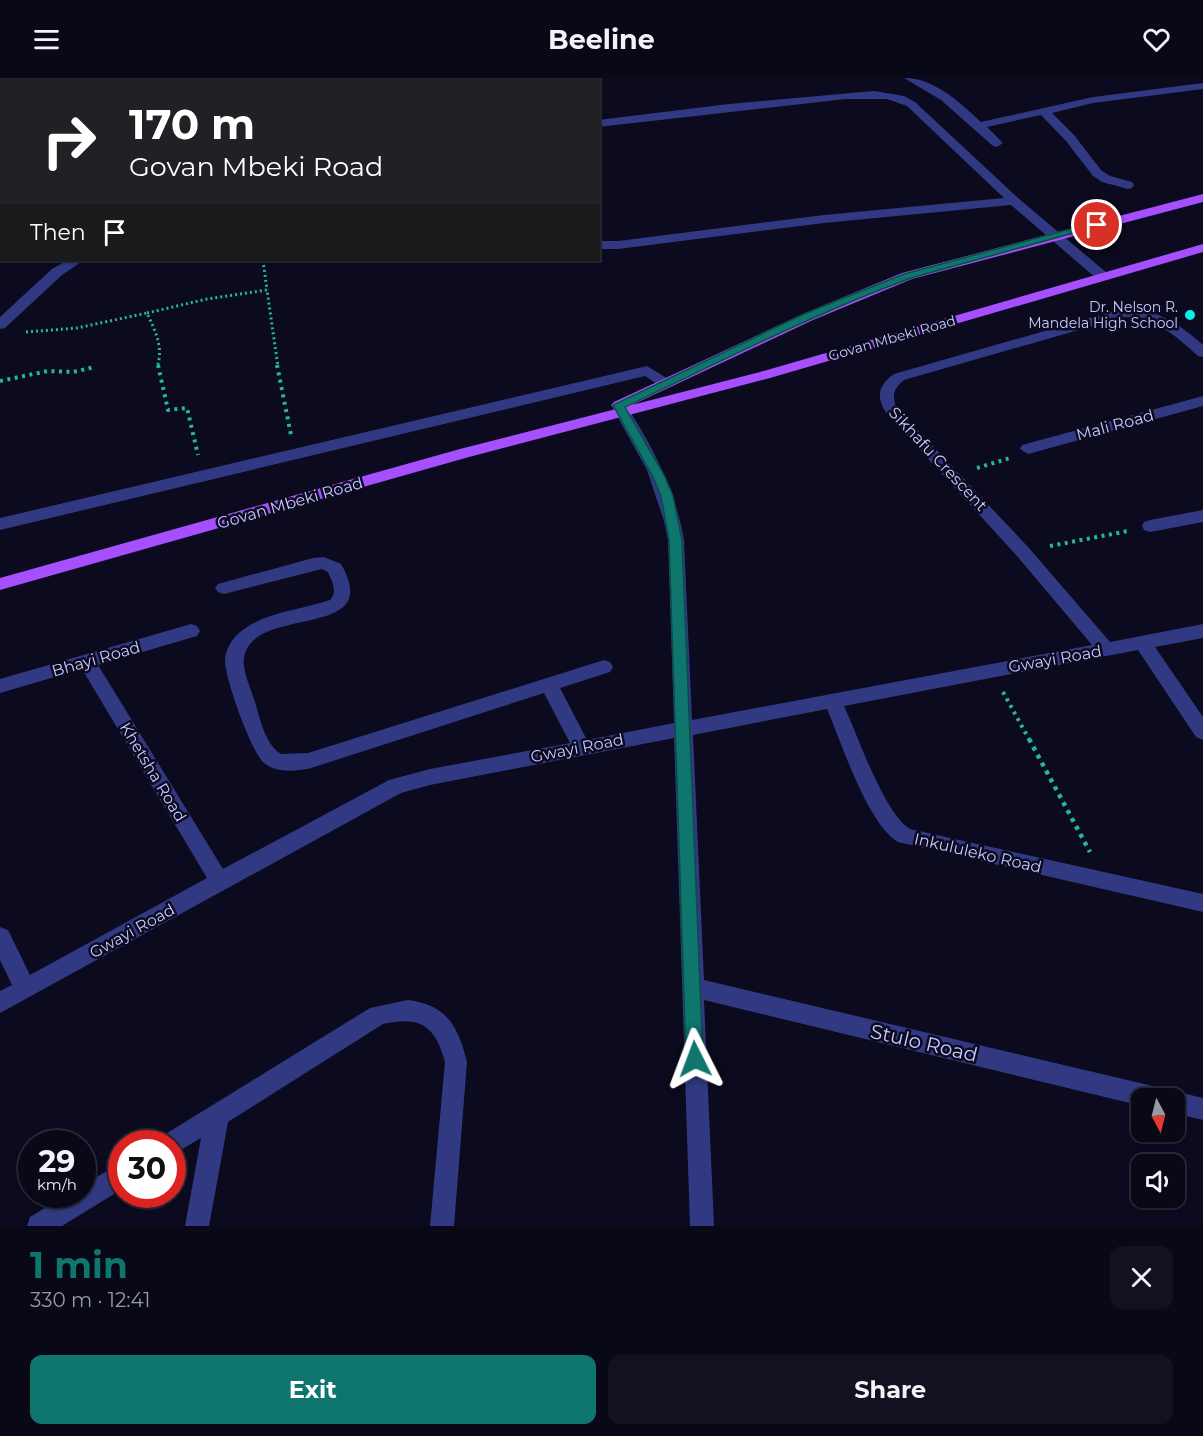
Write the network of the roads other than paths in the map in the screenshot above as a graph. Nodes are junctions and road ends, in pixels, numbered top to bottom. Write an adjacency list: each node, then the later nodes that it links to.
1 (910, 78): 5 (street)
2 (1203, 86): 3 (street)
3 (1043, 110): 5 (street); 7 (street)
4 (600, 124): 9 (street)
5 (978, 126): 6 (street)
6 (997, 143)
7 (1128, 185)
8 (1203, 198): 10 (main road, Govan Mbeki Road)
9 (1014, 201): 10 (street); 11 (street)
10 (1054, 236): 14 (street); 17 (main road, Govan Mbeki Road)
11 (600, 245)
12 (1203, 248): 14 (main road, Govan Mbeki Road)
13 (75, 261): 15 (street)
14 (1102, 276): 19 (main road, Govan Mbeki Road)
15 (0, 325)
16 (1203, 353): 29 (street, Sikhafu Crescent)
17 (665, 383): 19 (main road, Govan Mbeki Road); 22 (street)
18 (1203, 401): 20 (street, Mali Road)
19 (621, 409): 24 (main road, Govan Mbeki Road); 35 (street)
20 (1028, 449)
21 (1203, 516): 23 (street)
22 (0, 524)
23 (1150, 526)
24 (0, 584)
25 (224, 588): 32 (street)
26 (191, 631): 30 (street, Bhayi Road)
27 (1203, 631): 28 (street, Gwayi Road)
28 (1143, 643): 29 (street, Gwayi Road); 36 (street)
29 (1106, 650): 34 (street, Gwayi Road)
30 (86, 661): 33 (street, Bhayi Road); 38 (street, Khetsha Road)
31 (604, 667): 32 (street)
32 (549, 684): 37 (street)
33 (0, 686)
34 (833, 701): 35 (street, Gwayi Road); 39 (street, Inkululeko Road)
35 (682, 728): 37 (street, Gwayi Road); 41 (street)
36 (1203, 732)
37 (582, 748): 38 (street, Gwayi Road)
38 (220, 882): 42 (street, Gwayi Road)
39 (1203, 903)
40 (0, 937): 42 (street)
41 (692, 987): 44 (street, Stulo Road); 53 (street)
42 (25, 989): 43 (street, Gwayi Road)
43 (0, 1003)
44 (1131, 1092)
45 (1185, 1105): 46 (street)
46 (1203, 1109)
47 (218, 1116): 48 (street); 51 (street); 52 (street)
48 (186, 1135)
49 (108, 1184): 50 (street)
50 (39, 1226)
51 (197, 1226)
52 (442, 1226)
53 (702, 1226)

